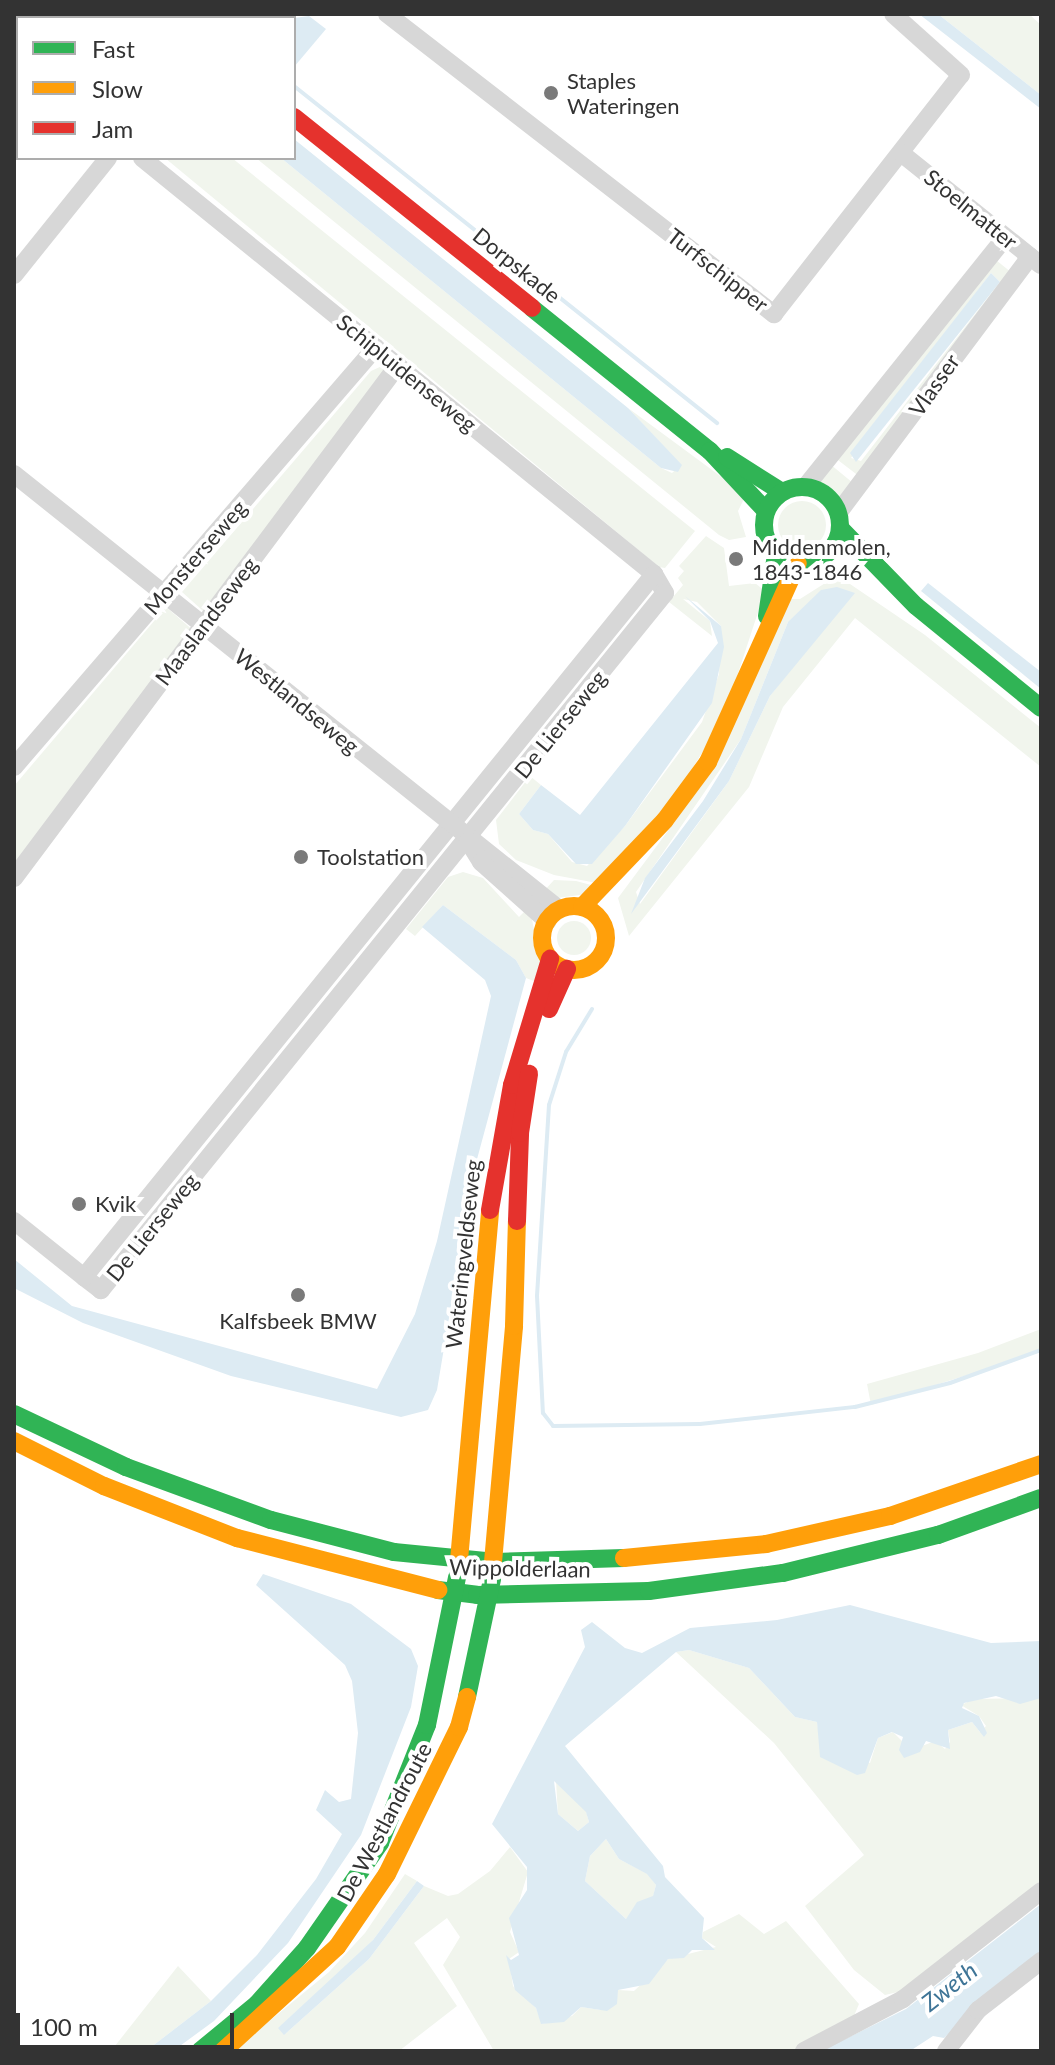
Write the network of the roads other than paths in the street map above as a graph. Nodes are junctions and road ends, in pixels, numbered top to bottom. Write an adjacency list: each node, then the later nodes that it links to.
1 (387, 14): 4 (street, Turfschipper)
2 (893, 14): 4 (street, Turfschipper)
3 (296, 119): 12 (main road, Dorpskade)
4 (901, 153): 7 (street, Stoelmatter)
5 (106, 160): 9 (street)
6 (144, 160): 10 (street, Schipluidenseweg)
7 (1005, 238): 8 (street, Stoelmatter); 14 (street, Vlasser)
8 (1036, 261): 17 (street, Vlasser)
9 (14, 275)
10 (376, 347): 11 (street, Schipluidenseweg); 23 (street, Monsterseweg)
11 (398, 365): 21 (street, Schipluidenseweg); 25 (street, Maaslandseweg)
12 (710, 451): 15 (main road, Dorpskade); 16 (main road, Dorpskade)
13 (14, 474): 23 (street, Westlandseweg)
14 (806, 486): 15 (main road); 17 (main road)
15 (782, 492): 16 (main road)
16 (766, 511): 19 (main road)
17 (840, 520): 18 (main road); 24 (main road)
18 (829, 553): 20 (main road); 24 (main road)
19 (776, 554): 20 (main road); 26 (main road)
20 (798, 563): 26 (main road)
21 (654, 574): 22 (street, Schipluidenseweg); 30 (street, De Lierseweg)
22 (665, 593): 31 (street, De Lierseweg)
23 (164, 594): 25 (street, Westlandseweg); 28 (street, Monsterseweg)
24 (916, 606): 27 (main road)
25 (203, 625): 30 (street, Westlandseweg); 32 (street, Maaslandseweg)
26 (765, 630): 29 (main road)
27 (1041, 708)
28 (14, 767)
29 (665, 820): 33 (main road); 35 (main road)
30 (451, 825): 31 (street, Westlandseweg); 38 (street, De Lierseweg)
31 (468, 839): 34 (street, Westlandseweg); 38 (street, De Lierseweg)
32 (14, 878)
33 (582, 907): 34 (main road); 35 (main road)
34 (553, 915): 36 (main road)
35 (600, 919): 36 (main road)
36 (559, 964): 43 (main road, Wateringveldseweg); 44 (main road)
37 (14, 1221): 38 (street)
38 (84, 1277)
39 (14, 1414): 43 (main road, Wippolderlaan)
40 (14, 1441): 45 (main road, Wippolderlaan)
41 (1041, 1464): 44 (main road, Wippolderlaan)
42 (1041, 1498): 46 (main road, Wippolderlaan)
43 (459, 1560): 44 (main road, Wippolderlaan); 45 (main road, De Westlandroute)
44 (493, 1562): 46 (main road, De Westlandroute)
45 (455, 1593): 46 (main road, Wippolderlaan); 49 (main road, De Westlandroute)
46 (490, 1596): 50 (main road, De Westlandroute)
47 (1041, 1891): 51 (street)
48 (1041, 1961): 52 (street)
49 (200, 2051)
50 (223, 2051)
51 (804, 2051)
52 (946, 2051)

